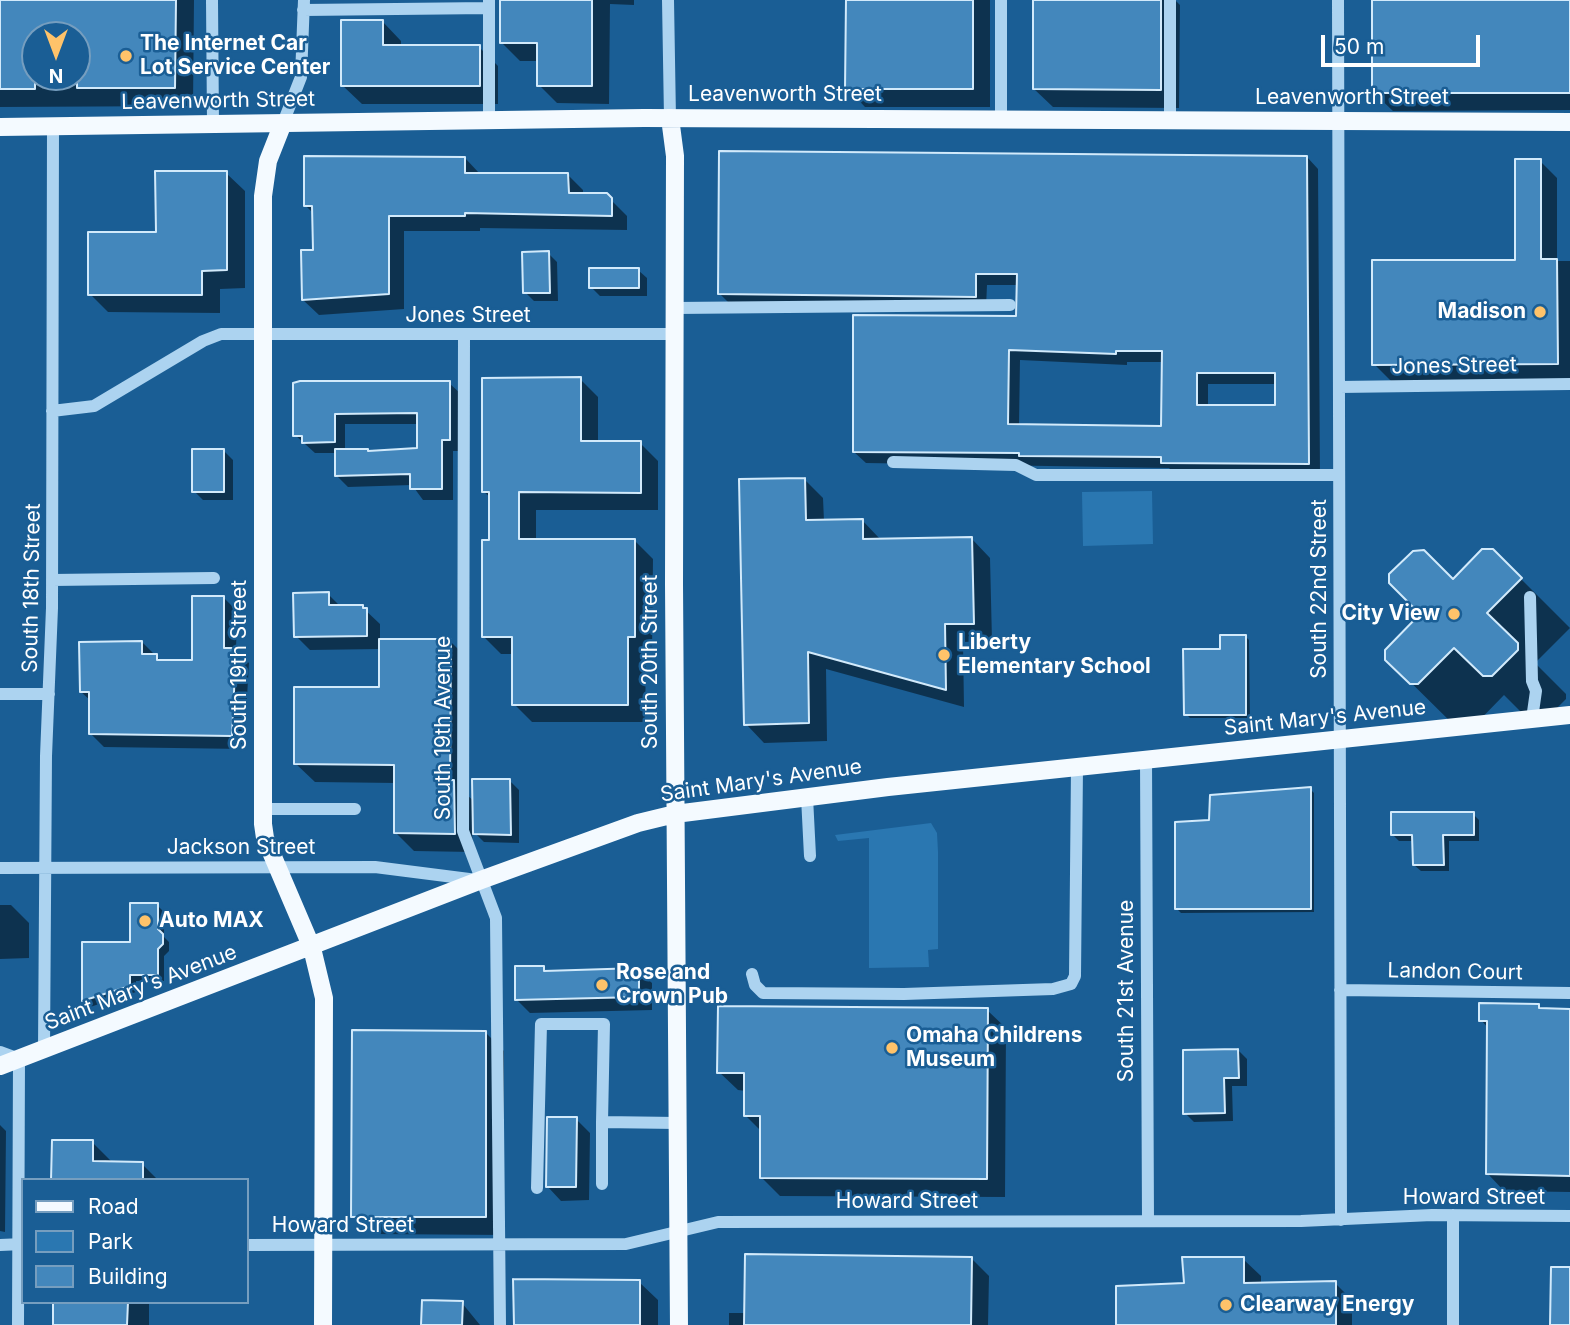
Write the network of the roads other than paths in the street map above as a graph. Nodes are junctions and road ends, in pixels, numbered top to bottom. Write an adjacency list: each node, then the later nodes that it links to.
1 (212, 0): 15 (street)
2 (668, 0): 9 (street, South 20th Street)
3 (1001, 0): 10 (street)
4 (1170, 0): 11 (street)
5 (1338, 0): 12 (street, South 22nd Street)
6 (489, 4): 7 (street); 8 (street)
7 (304, 5): 14 (street, South 19th Street)
8 (489, 118): 9 (main road, Leavenworth Street); 14 (main road, Leavenworth Street)
9 (670, 118): 10 (main road, Leavenworth Street); 19 (main road, South 20th Street)
10 (1001, 119): 11 (main road, Leavenworth Street)
11 (1170, 120): 12 (main road, Leavenworth Street)
12 (1338, 120): 13 (main road, Leavenworth Street); 24 (street, South 22nd Street)
13 (1570, 122)
14 (283, 123): 15 (main road, Leavenworth Street); 21 (main road, South 19th Street)
15 (212, 124): 17 (main road, Leavenworth Street)
16 (0, 127): 17 (main road, Leavenworth Street)
17 (53, 127): 25 (street, South 18th Street)
18 (1010, 305): 19 (street)
19 (675, 308): 20 (main road, South 20th Street)
20 (674, 334): 22 (street, Jones Street); 41 (main road, South 20th Street)
21 (262, 335): 22 (street, Jones Street); 25 (street, Jones Street); 39 (main road, South 19th Street)
22 (464, 335): 46 (street, South 19th Avenue)
23 (1570, 384): 24 (street, Jones Street)
24 (1339, 387): 27 (street, South 22nd Street)
25 (52, 411): 29 (street, South 18th Street)
26 (893, 462): 27 (street)
27 (1339, 475): 35 (street, South 22nd Street)
28 (214, 578): 29 (street)
29 (52, 580): 32 (street, South 18th Street)
30 (1530, 597): 34 (street)
31 (0, 694): 32 (street)
32 (49, 694): 44 (street, South 18th Street)
33 (1570, 715): 34 (main road, Saint Mary's Avenue)
34 (1532, 719): 35 (main road, Saint Mary's Avenue)
35 (1340, 739): 36 (main road, Saint Mary's Avenue); 49 (street, South 22nd Street)
36 (1146, 760): 37 (main road, Saint Mary's Avenue); 62 (street, South 21st Avenue)
37 (1077, 767): 38 (main road, Saint Mary's Avenue); 48 (street)
38 (807, 797): 41 (main road, Saint Mary's Avenue); 42 (street)
39 (263, 809): 40 (street); 45 (main road, South 19th Street)
40 (355, 809)
41 (675, 814): 46 (main road, Saint Mary's Avenue); 56 (main road, South 20th Street)
42 (810, 856)
43 (0, 867): 44 (street, Jackson Street)
44 (46, 867): 45 (street, Jackson Street); 51 (street, South 18th Street)
45 (279, 868): 46 (street, Jackson Street); 47 (main road, South 19th Street)
46 (481, 880): 47 (main road, Saint Mary's Avenue); 68 (street, South 19th Avenue)
47 (312, 948): 51 (main road, Saint Mary's Avenue); 67 (main road, South 19th Street)
48 (751, 974)
49 (1340, 990): 50 (street, Landon Court); 61 (street, South 22nd Street)
50 (1570, 993)
51 (44, 1048): 53 (main road, Saint Mary's Avenue)
52 (0, 1052): 53 (street)
53 (19, 1059): 54 (main road, Saint Mary's Avenue); 64 (street)
54 (0, 1066)
55 (602, 1122): 56 (street); 57 (street); 58 (street)
56 (677, 1123): 63 (main road, South 20th Street)
57 (602, 1184)
58 (537, 1188)
59 (1453, 1216): 60 (street, Howard Street); 61 (street, Howard Street); 73 (street)
60 (1570, 1216)
61 (1341, 1220): 62 (street, Howard Street)
62 (1148, 1222): 63 (street, Howard Street)
63 (677, 1230): 68 (street, Howard Street); 72 (main road, South 20th Street)
64 (21, 1244): 65 (street); 69 (street)
65 (0, 1245)
66 (248, 1245): 67 (street, Howard Street)
67 (323, 1245): 68 (street, Howard Street); 70 (main road, South 19th Street)
68 (499, 1245): 71 (street, South 19th Avenue)
69 (18, 1325)
70 (323, 1325)
71 (500, 1325)
72 (679, 1325)
73 (1453, 1325)

